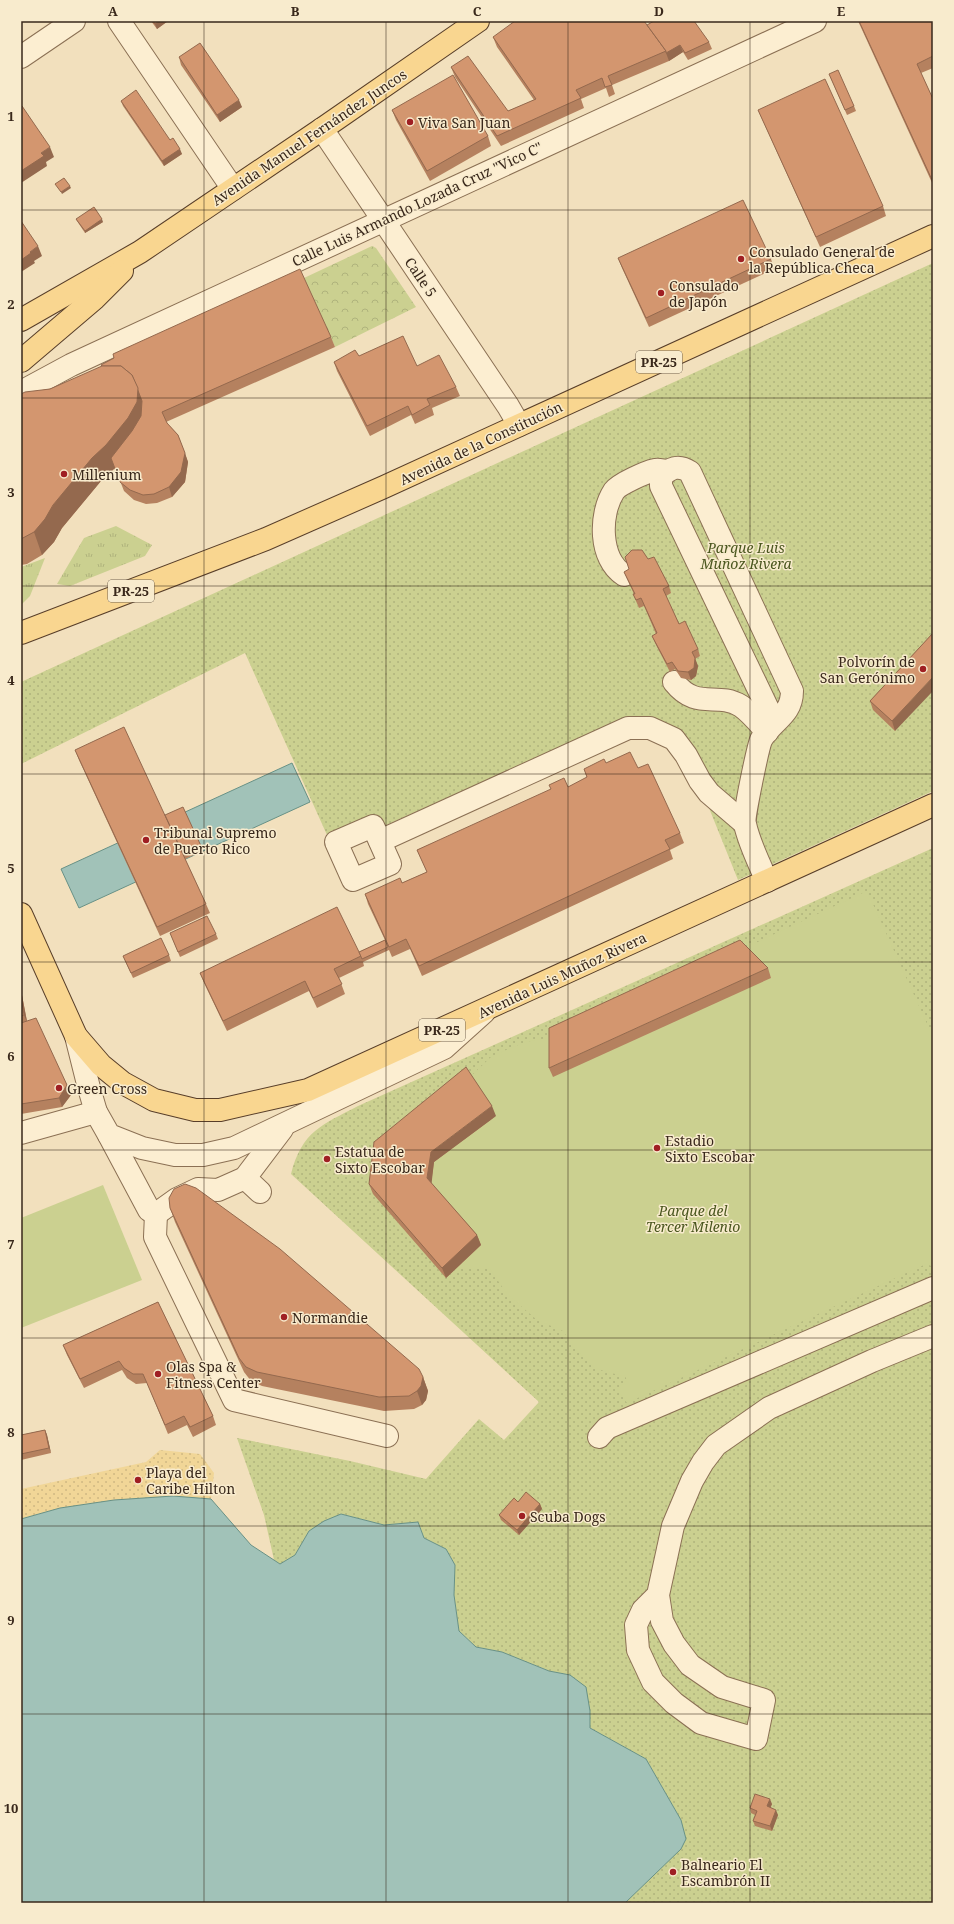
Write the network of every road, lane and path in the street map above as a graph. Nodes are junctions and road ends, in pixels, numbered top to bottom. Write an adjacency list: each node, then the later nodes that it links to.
1 (74, 21): 5 (street)
2 (119, 21): 7 (street)
3 (478, 21): 6 (main road, Avenida Manuel Fernández Juncos)
4 (815, 21): 8 (street, Calle Luis Armando Lozada Cruz "Vico C")
5 (21, 57)
6 (322, 130): 7 (main road, Avenida Manuel Fernández Juncos); 8 (street, Calle 5)
7 (234, 189): 10 (main road, Avenida Manuel Fernández Juncos)
8 (383, 221): 13 (street, Calle Luis Armando Lozada Cruz "Vico C"); 14 (street, Calle 5)
9 (933, 236): 14 (main road, Avenida de la Constitución / PR-25)
10 (140, 252): 11 (main road, Avenida Manuel Fernández Juncos); 12 (main road, Avenida Manuel Fernández Juncos)
11 (21, 320)
12 (21, 360)
13 (21, 392)
14 (519, 424): 17 (main road, Avenida de la Constitución / PR-25)
15 (667, 471): 16 (street); 19 (street); 19 (street)
16 (624, 575)
17 (21, 633)
18 (674, 682): 19 (street)
19 (767, 732): 21 (street)
20 (933, 805): 23 (main road, Avenida Luis Muñoz Rivera / PR-25)
21 (744, 823): 22 (street); 23 (street)
22 (380, 841): 22 (street)
23 (767, 881): 25 (main road, Avenida Luis Muñoz Rivera / PR-25)
24 (21, 914): 26 (main road, Avenida Luis Muñoz Rivera / PR-25)
25 (486, 1010): 26 (main road, Avenida Luis Muñoz Rivera / PR-25); 28 (street)
26 (76, 1036): 27 (street)
27 (96, 1112): 29 (street); 30 (street)
28 (284, 1126): 30 (street); 31 (street)
29 (21, 1133)
30 (109, 1134): 31 (street)
31 (156, 1214): 34 (street)
32 (933, 1288): 35 (street)
33 (933, 1336): 36 (street)
34 (387, 1436)
35 (599, 1437)
36 (658, 1595): 36 (street)

